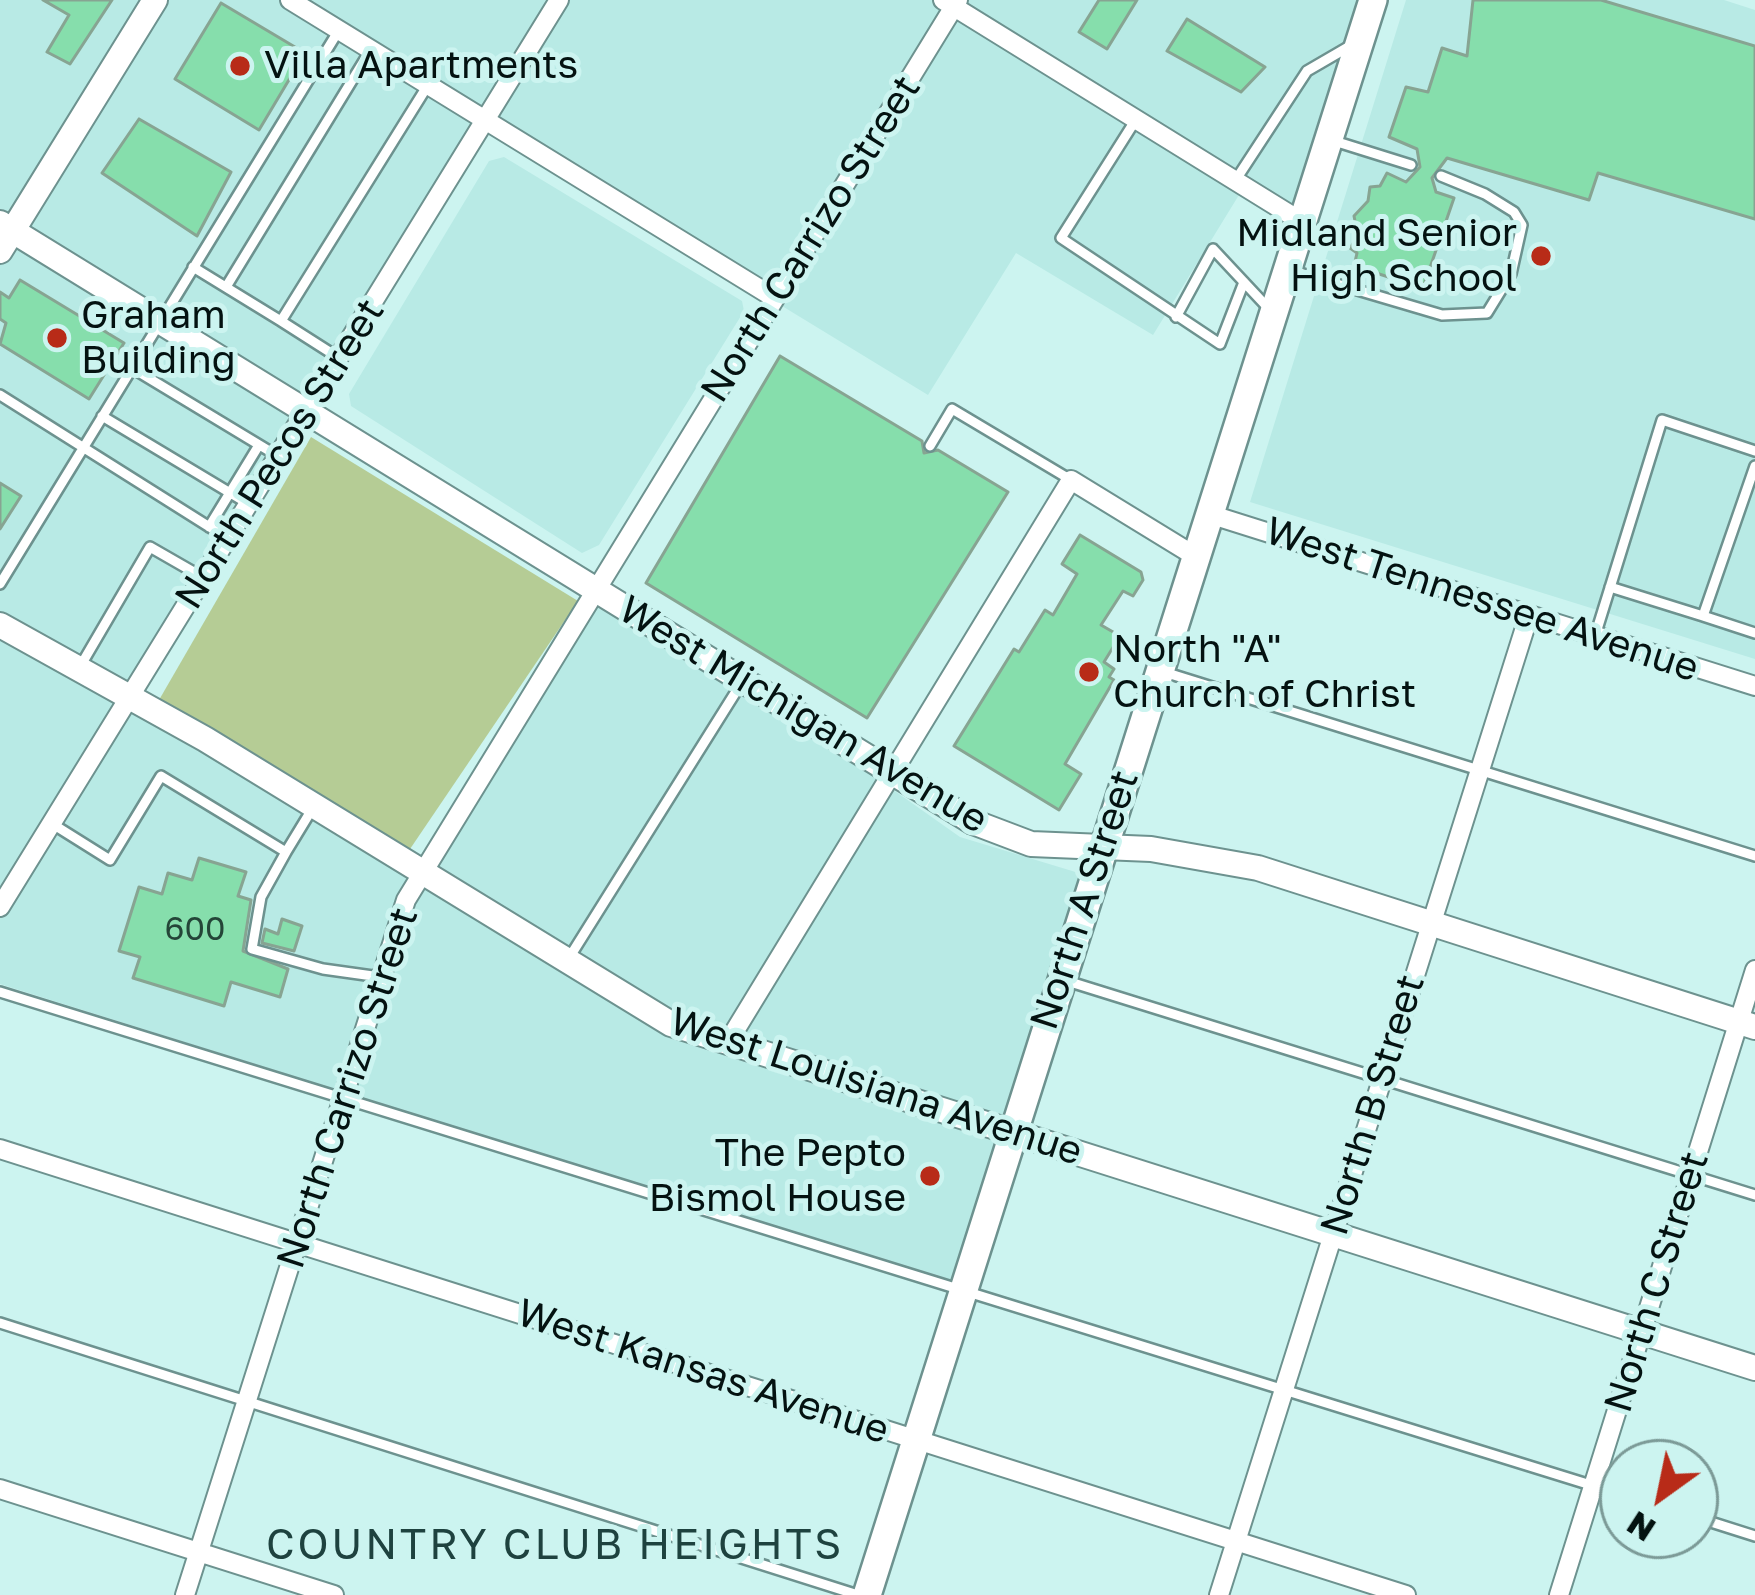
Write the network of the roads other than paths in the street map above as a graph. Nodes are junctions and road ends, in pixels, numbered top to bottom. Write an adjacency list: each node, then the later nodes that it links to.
1 (154, 0): 17 (street)
2 (290, 0): 6 (street)
3 (559, 0): 10 (street, North Pecos Street)
4 (1373, 0): 7 (main road, North A Street)
5 (952, 2): 11 (street); 22 (street, North Carrizo Street)
6 (339, 30): 8 (street); 18 (lane)
7 (1360, 40): 12 (main road, North A Street); 15 (lane)
8 (370, 50): 9 (street); 21 (lane)
9 (428, 85): 10 (street); 26 (lane)
10 (485, 120): 22 (street); 27 (street, North Pecos Street)
11 (1136, 120): 15 (street); 24 (lane)
12 (1329, 140): 13 (lane); 16 (main road, North A Street)
13 (1412, 166)
14 (1441, 176): 19 (lane)
15 (1235, 181): 16 (street)
16 (1302, 223): 19 (main road, North A Street)
17 (4, 235): 25 (street, West Michigan Avenue)
18 (193, 267): 21 (lane); 25 (lane)
19 (1287, 270): 23 (main road, North A Street)
20 (1244, 282): 23 (lane); 24 (lane); 24 (lane)
21 (226, 287): 26 (lane)
22 (772, 297): 49 (street, North Carrizo Street)
23 (1274, 313): 42 (main road, North A Street)
24 (1176, 317)
25 (160, 321): 28 (lane); 30 (street, West Michigan Avenue)
26 (280, 321): 27 (lane)
27 (339, 358): 30 (street, North Pecos Street)
28 (132, 368): 31 (lane); 32 (lane)
29 (0, 395): 34 (lane)
30 (306, 411): 36 (street, North Pecos Street); 49 (street, West Michigan Avenue)
31 (102, 416): 34 (lane); 40 (lane)
32 (259, 445): 36 (lane); 40 (lane)
33 (930, 446): 38 (lane)
34 (82, 449): 43 (lane); 47 (lane)
35 (1755, 451): 48 (lane)
36 (278, 456): 41 (street, North Pecos Street)
37 (1755, 466): 39 (lane)
38 (1071, 480): 45 (street); 61 (street)
39 (1752, 486): 51 (lane)
40 (230, 494): 41 (lane); 43 (lane)
41 (249, 504): 44 (street, North Pecos Street)
42 (1209, 514): 45 (main road, North A Street); 50 (street, West Tennessee Avenue)
43 (209, 526): 44 (lane)
44 (227, 538): 46 (street, North Pecos Street)
45 (1195, 556): 55 (main road, North A Street)
46 (203, 578): 56 (lane); 59 (street, North Pecos Street)
47 (0, 584)
48 (1610, 587): 51 (lane); 54 (lane)
49 (597, 591): 57 (street, West Michigan Avenue); 67 (street, North Carrizo Street)
50 (1529, 615): 54 (street, West Tennessee Avenue); 60 (street, North B Street)
51 (1703, 616): 53 (lane)
52 (0, 625): 56 (street, West Louisiana Avenue)
53 (1755, 633)
54 (1595, 636): 58 (street, West Tennessee Avenue)
55 (1158, 670): 60 (lane); 64 (main road, North A Street)
56 (77, 671): 59 (street, West Louisiana Avenue)
57 (743, 680): 61 (street, West Michigan Avenue); 70 (lane)
58 (1755, 686)
59 (129, 700): 62 (street, West Louisiana Avenue); 63 (street, North Pecos Street)
60 (1479, 770): 66 (lane); 69 (street, North B Street)
61 (893, 771): 64 (street, West Michigan Avenue); 76 (street)
62 (314, 806): 65 (lane); 67 (street, West Louisiana Avenue)
63 (52, 824): 65 (lane); 68 (street, North Pecos Street)
64 (1102, 846): 69 (street, West Michigan Avenue); 73 (main road, North A Street)
65 (286, 852): 72 (lane)
66 (1755, 856)
67 (424, 874): 70 (street, West Louisiana Avenue); 72 (street, North Carrizo Street)
68 (0, 907)
69 (1430, 923): 75 (street, West Michigan Avenue); 77 (street, North B Street)
70 (566, 962): 76 (street, West Louisiana Avenue)
71 (1755, 970): 75 (street, North C Street)
72 (382, 977): 78 (street, North Carrizo Street)
73 (1060, 979): 77 (lane); 79 (main road, North A Street)
74 (0, 992): 78 (lane)
75 (1747, 1024): 81 (street, North C Street)
76 (728, 1042): 79 (street, West Louisiana Avenue)
77 (1381, 1079): 81 (lane); 83 (street, North B Street)
78 (343, 1100): 84 (street, North Carrizo Street); 85 (lane)
79 (1011, 1132): 83 (street, West Louisiana Avenue); 85 (main road, North A Street)
80 (0, 1149): 84 (street, West Kansas Avenue)
81 (1690, 1175): 82 (lane); 87 (street, North C Street)
82 (1755, 1195)
83 (1332, 1234): 87 (street, West Louisiana Avenue); 89 (street, North B Street)
84 (297, 1244): 90 (street, North Carrizo Street); 91 (street, West Kansas Avenue)
85 (962, 1289): 89 (lane); 91 (main road, North A Street)
86 (0, 1323): 90 (lane)
87 (1641, 1332): 88 (street, West Louisiana Avenue); 92 (street, North C Street)
88 (1755, 1368)
89 (1284, 1390): 92 (lane); 97 (street, North B Street)
90 (247, 1402): 98 (street, North Carrizo Street); 101 (lane)
91 (915, 1439): 97 (street, West Kansas Avenue); 101 (main road, North A Street)
92 (1593, 1486): 93 (lane); 104 (street, North C Street)
93 (1599, 1488)
94 (0, 1489): 98 (street)
95 (1719, 1525): 96 (lane)
96 (1755, 1536)
97 (1237, 1541): 102 (street, North B Street); 103 (street, West Kansas Avenue)
98 (198, 1552): 99 (street, North Carrizo Street); 100 (street)
99 (184, 1595)
100 (334, 1595)
101 (862, 1595)
102 (1220, 1595)
103 (1406, 1595)
104 (1559, 1595)

